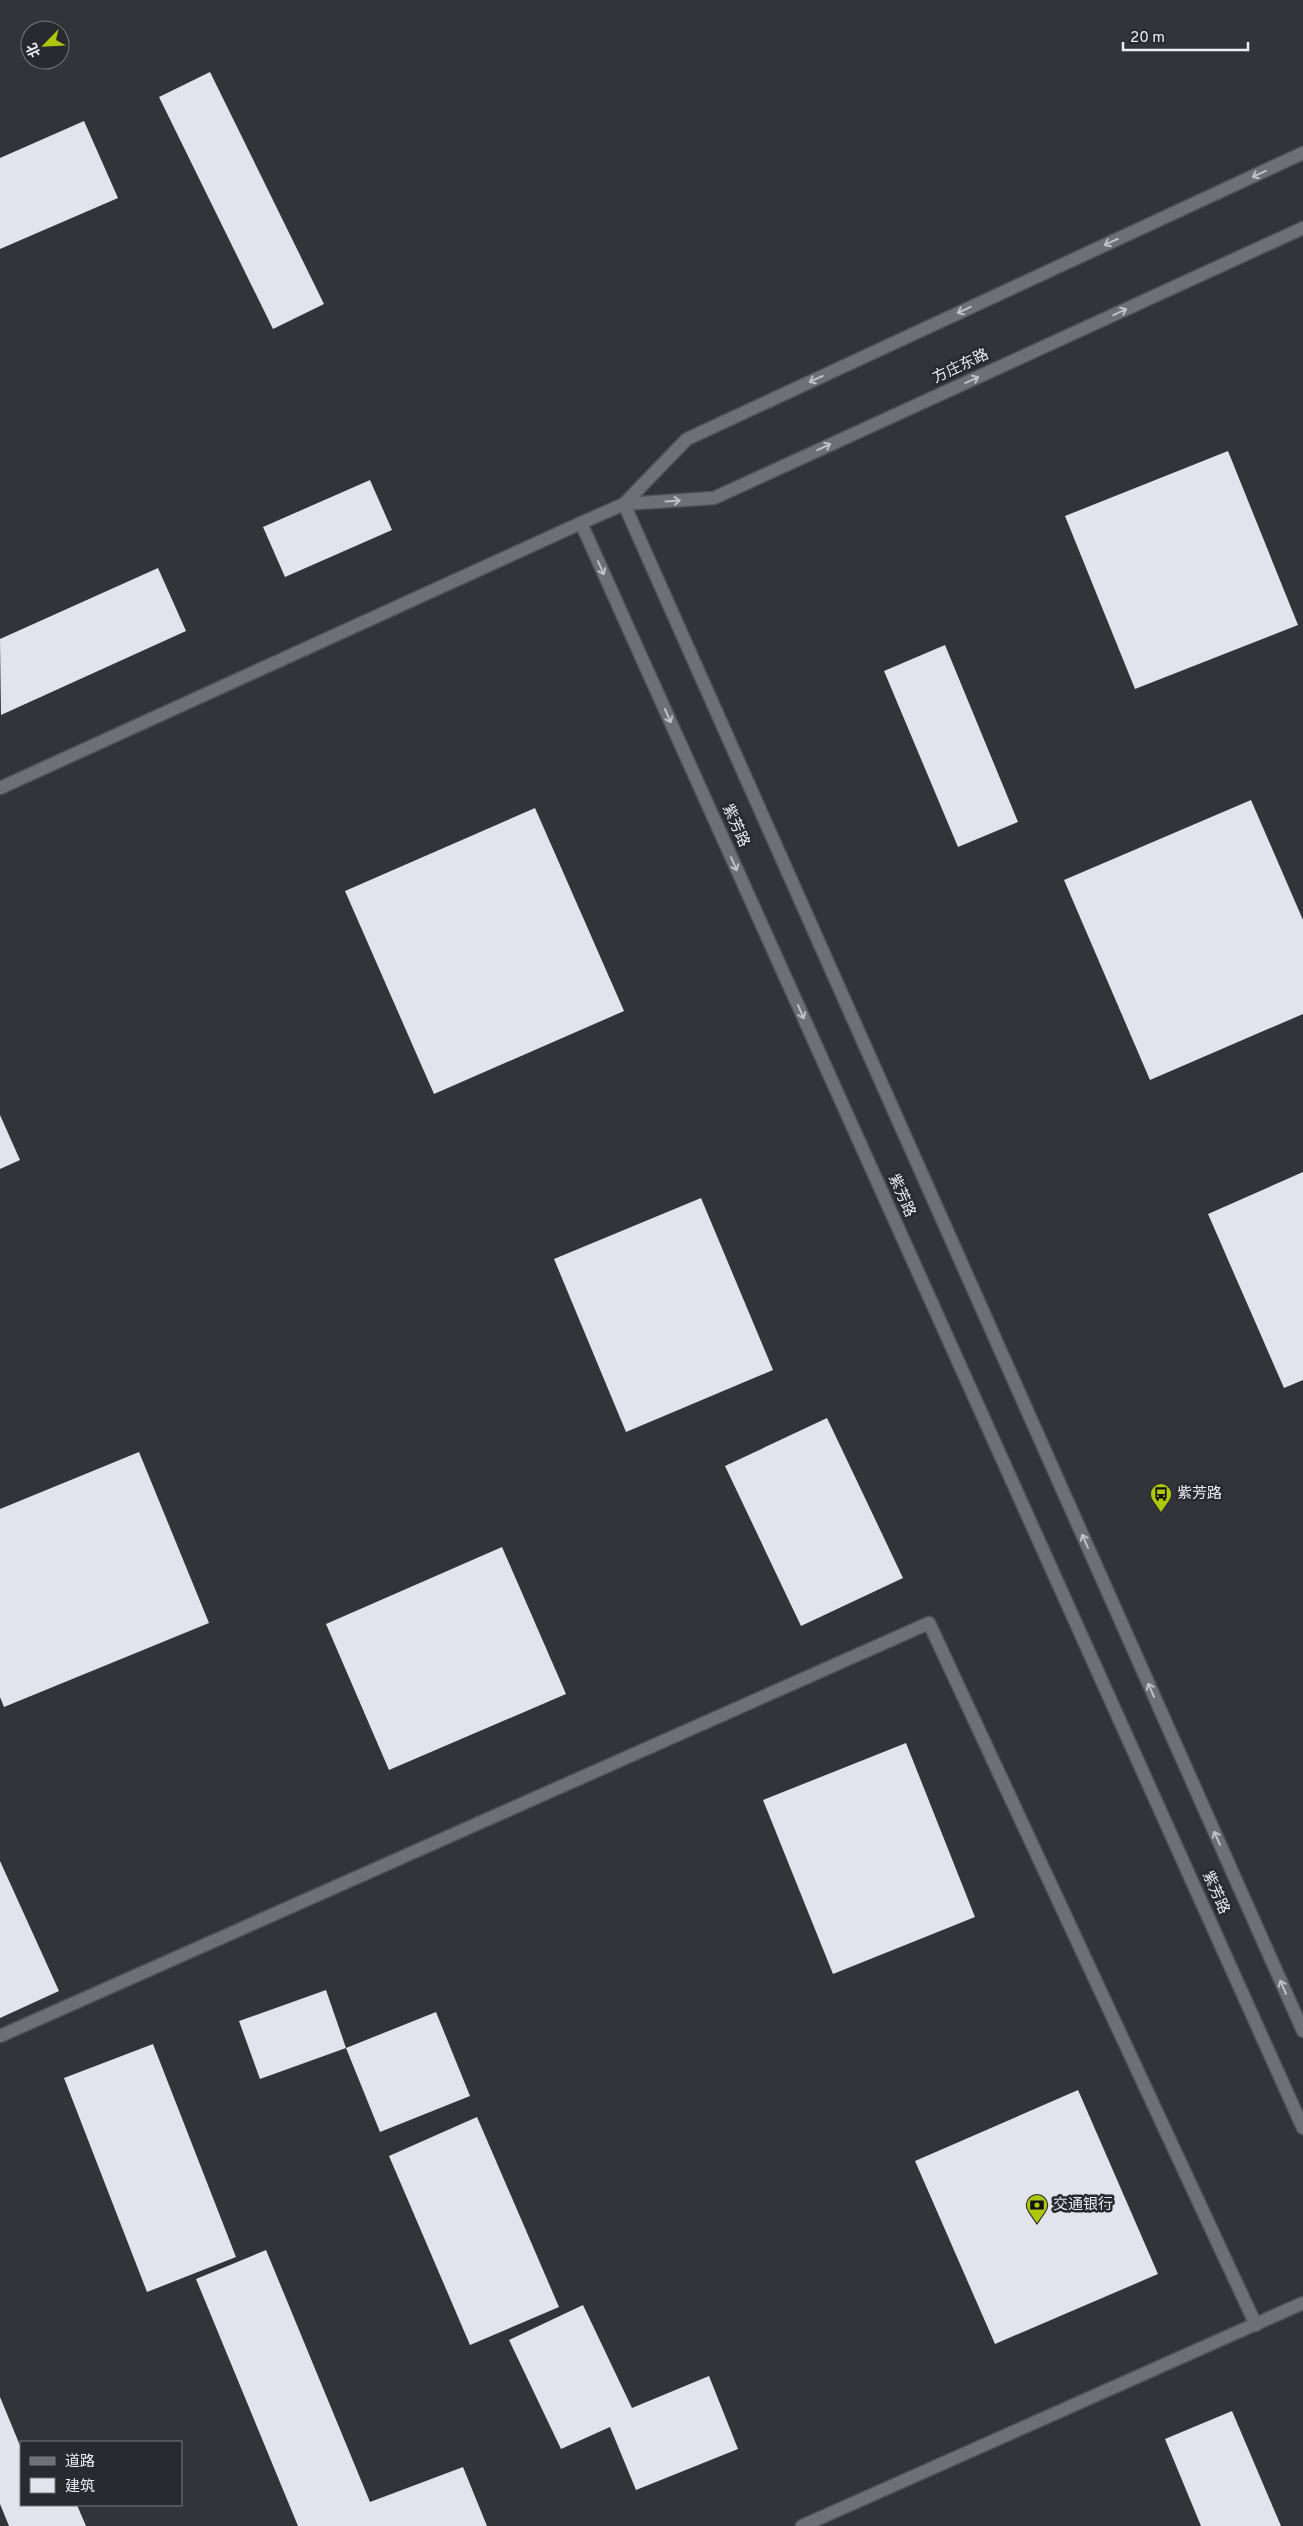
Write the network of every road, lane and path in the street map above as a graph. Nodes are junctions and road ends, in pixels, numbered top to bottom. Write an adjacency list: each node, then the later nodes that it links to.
1 (1303, 154): 3 (street, one-way to 3)
2 (1303, 228): 3 (street, 方庄东路, one-way to 2)
3 (624, 504): 4 (street); 6 (street, 紫芳路, one-way to 3)
4 (581, 523): 5 (street); 8 (street, 紫芳路, one-way to 8)
5 (0, 788)
6 (1303, 2031)
7 (0, 2036): 10 (street)
8 (1303, 2128)
9 (1303, 2303): 10 (street)
10 (1256, 2325): 11 (street)
11 (802, 2526)

